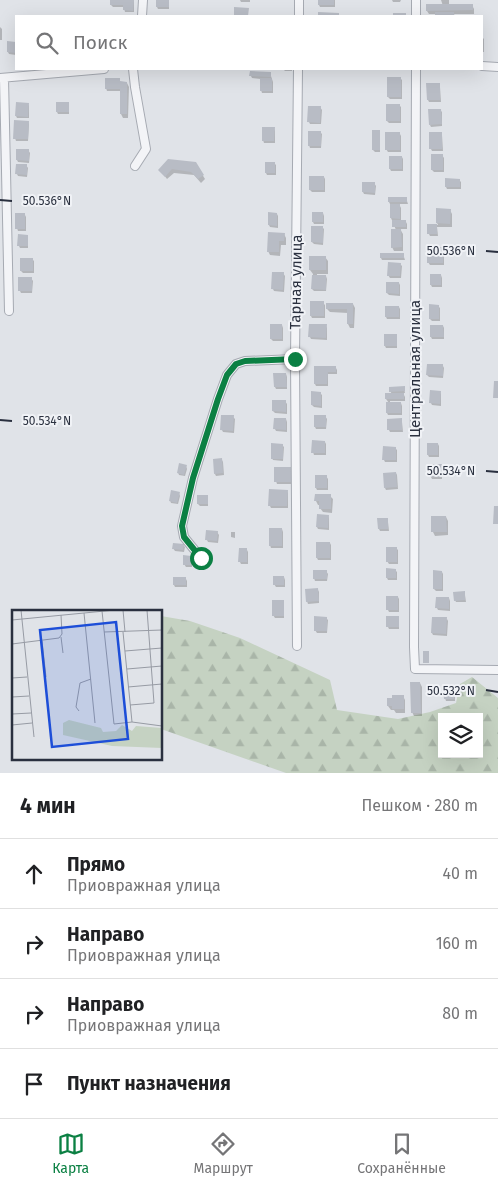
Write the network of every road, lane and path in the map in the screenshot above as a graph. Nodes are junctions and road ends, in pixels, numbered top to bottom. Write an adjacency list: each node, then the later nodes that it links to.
1 (143, 0): 4 (street)
2 (299, 0): 5 (street)
3 (416, 0): 6 (street)
4 (142, 15)
5 (299, 15)
6 (416, 15)
7 (483, 66): 8 (street)
8 (498, 67)
9 (93, 70): 13 (street)
10 (133, 70): 14 (street)
11 (298, 70): 16 (street, Тарная улица)
12 (416, 70): 19 (street, Центральная улица)
13 (2, 78): 15 (street)
14 (135, 166)
15 (9, 311)
16 (295, 359): 17 (street); 18 (street, Тарная улица)
17 (201, 558)
18 (297, 646)
19 (498, 670)

